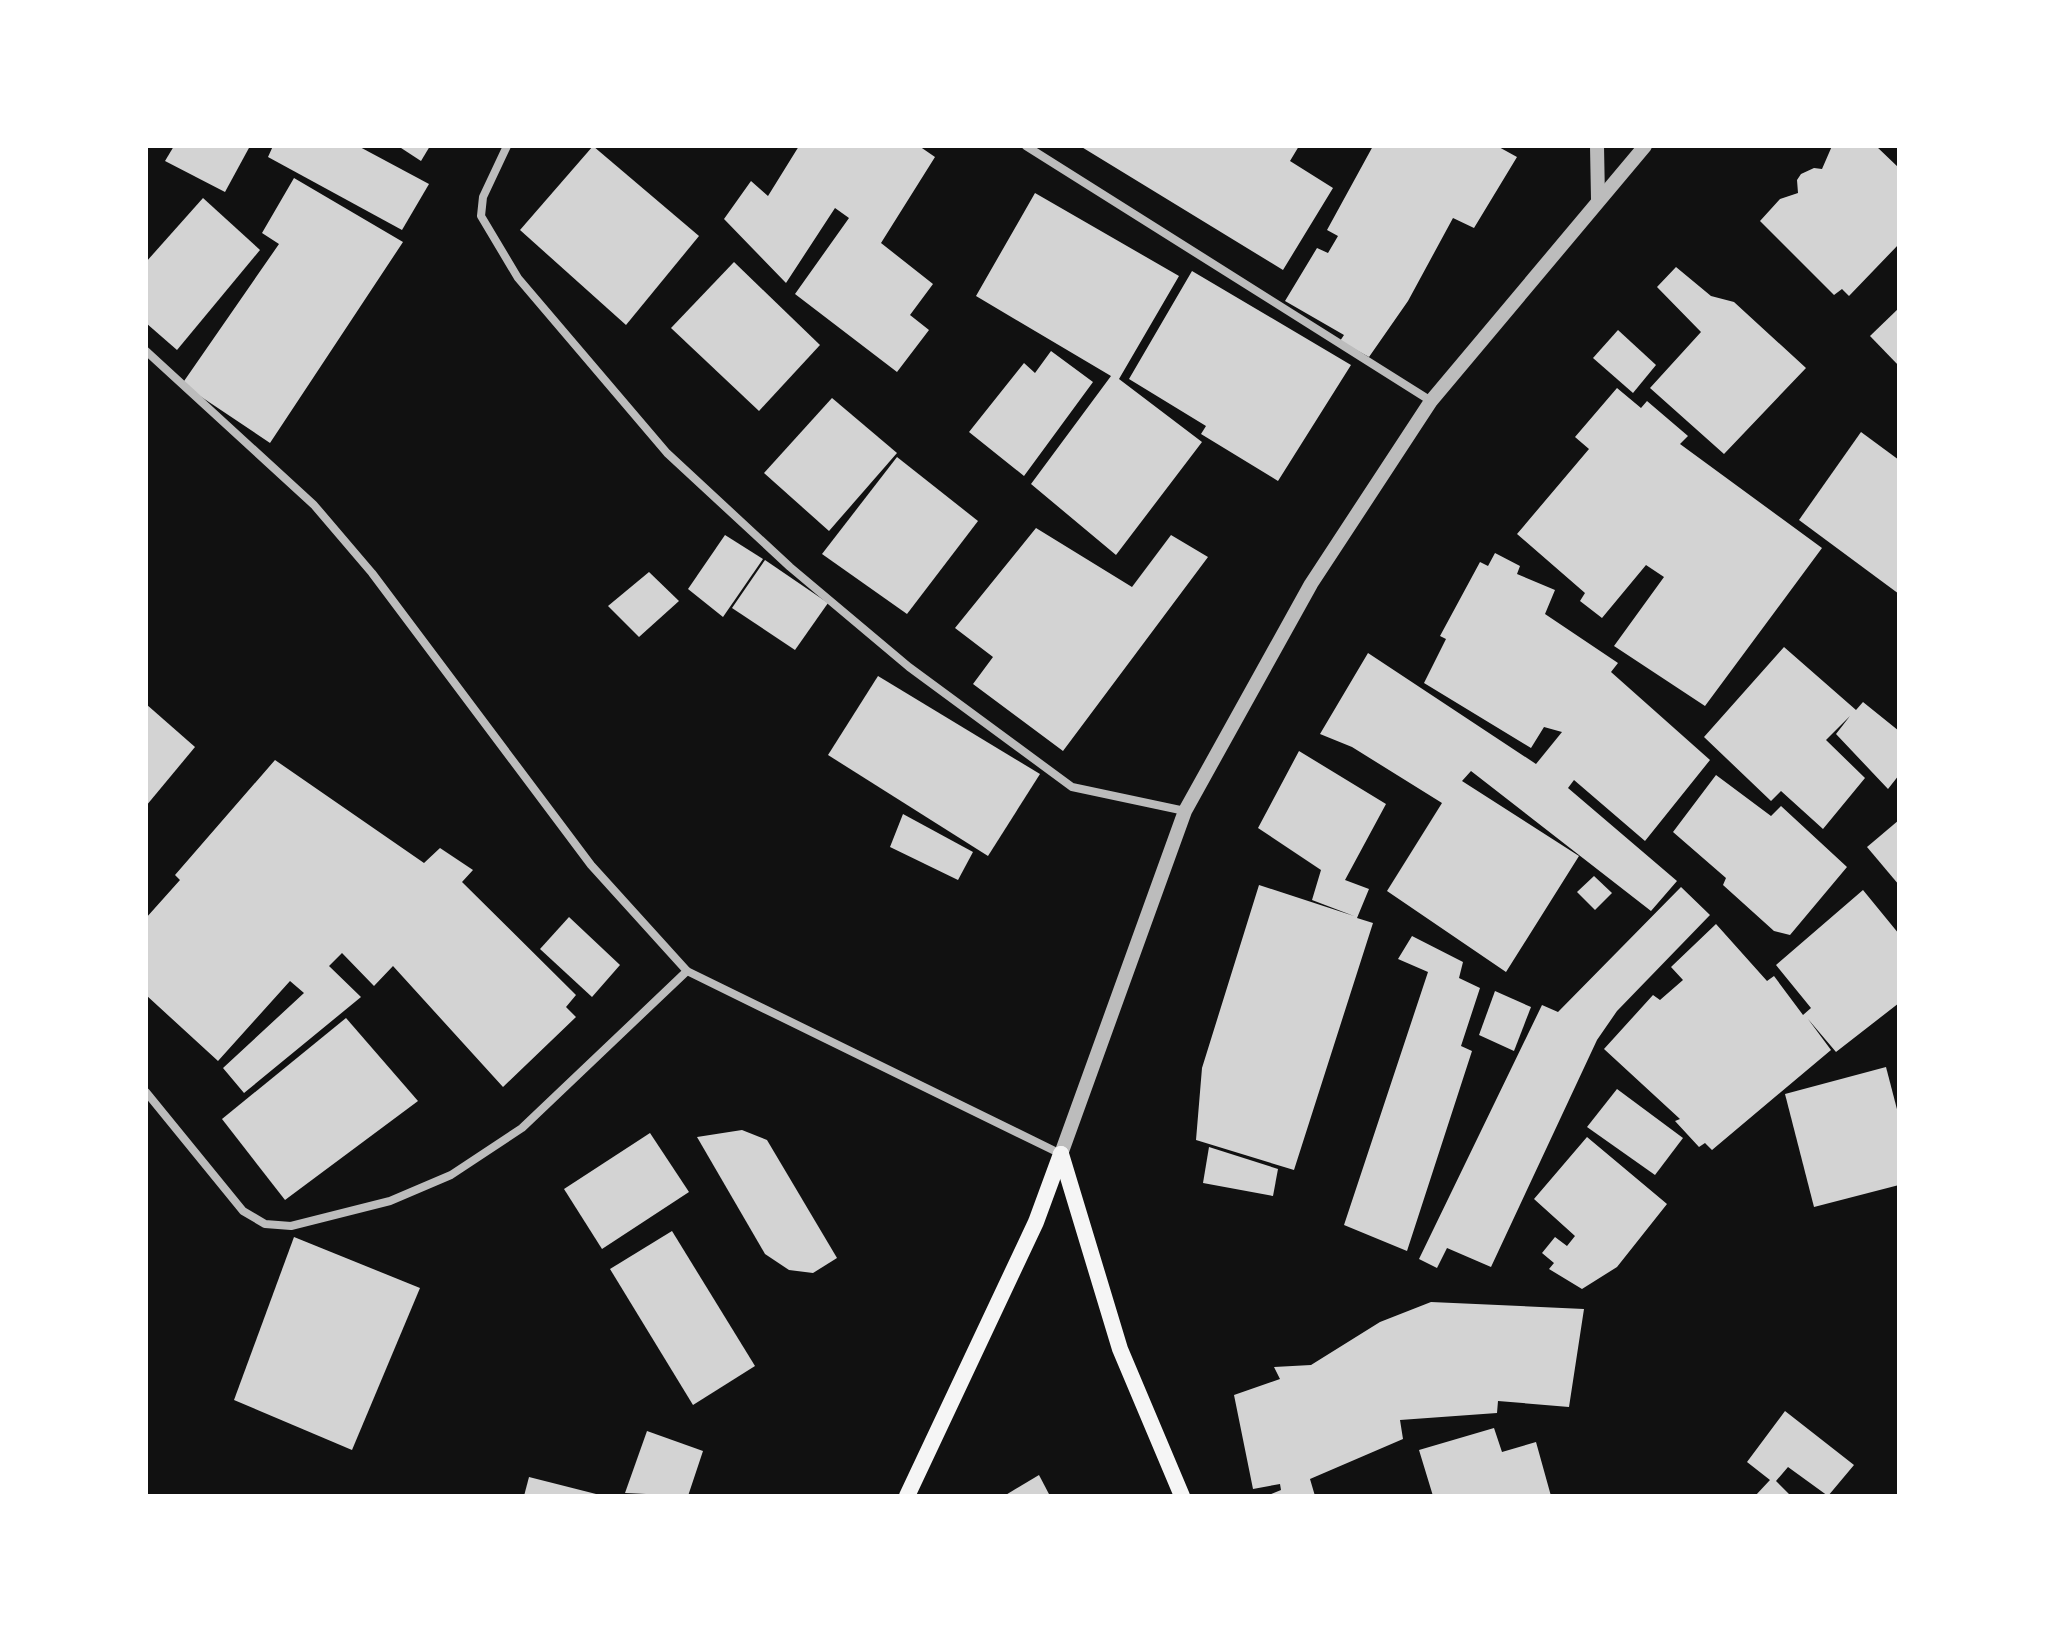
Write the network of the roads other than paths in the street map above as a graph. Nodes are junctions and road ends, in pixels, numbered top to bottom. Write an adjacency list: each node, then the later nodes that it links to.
1 (507, 146): 8 (street)
2 (1026, 146): 7 (street)
3 (1597, 146): 5 (street)
4 (1645, 146): 5 (street)
5 (1598, 199): 7 (street)
6 (146, 351): 9 (street)
7 (1431, 401): 8 (street)
8 (1185, 811): 11 (street)
9 (687, 971): 10 (street); 11 (street)
10 (146, 1092)
11 (1061, 1154): 12 (main road); 13 (main road)
12 (907, 1496)
13 (1182, 1496)

